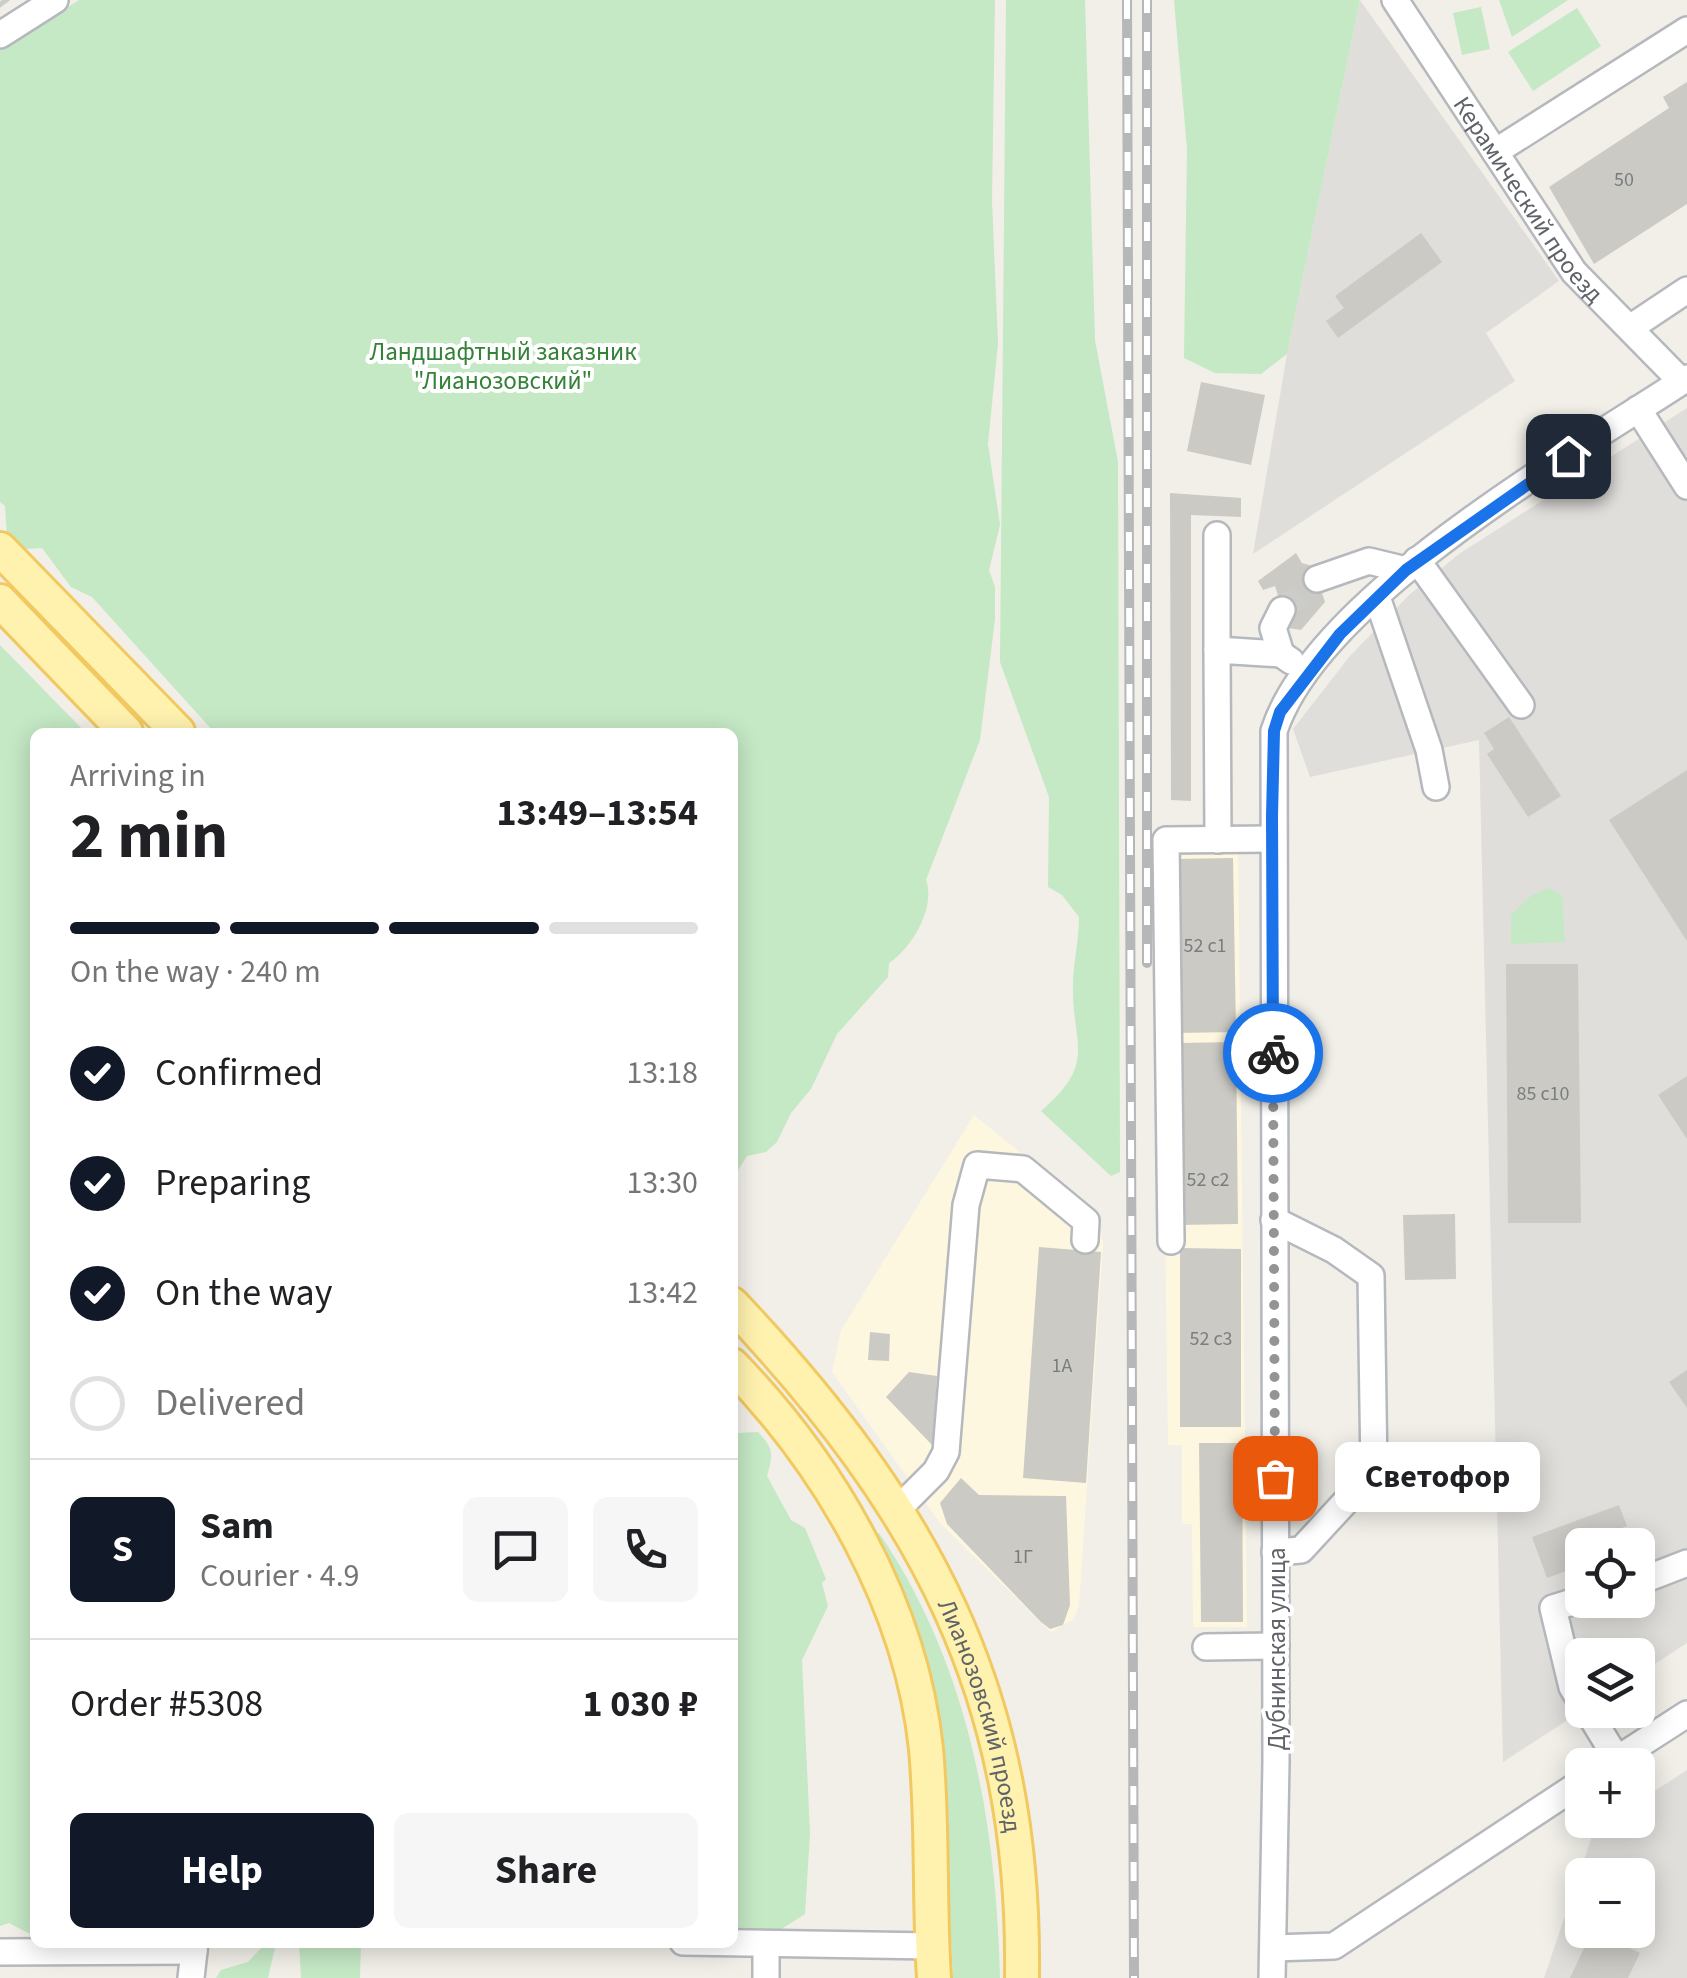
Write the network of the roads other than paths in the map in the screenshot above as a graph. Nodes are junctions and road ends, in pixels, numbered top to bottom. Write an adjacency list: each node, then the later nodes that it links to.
1 (55, 0): 3 (street)
2 (1397, 1): 5 (street, Керамический проезд)
3 (7, 21)
4 (1687, 30): 5 (street)
5 (1495, 152): 7 (street, Керамический проезд)
6 (1687, 290): 7 (street)
7 (1630, 328): 8 (street, Керамический проезд)
8 (1684, 379): 9 (street, Дубнинская улица)
9 (1638, 410): 10 (street); 13 (street, Дубнинская улица)
10 (1687, 486)
11 (1217, 535): 18 (street)
12 (0, 550): 23 (main road)
13 (1411, 565): 14 (street); 15 (street, Дубнинская улица); 21 (street)
14 (1317, 579)
15 (1376, 597): 20 (street, Дубнинская улица); 24 (street)
16 (0, 601): 22 (main road)
17 (1282, 610): 19 (street)
18 (1217, 650): 19 (street); 26 (street)
19 (1281, 654): 20 (street)
20 (1307, 674): 25 (street, Дубнинская улица)
21 (1521, 705)
22 (122, 728)
23 (174, 728)
24 (1436, 787)
25 (1272, 839): 26 (street); 27 (street, Дубнинская улица)
26 (1218, 840): 29 (street)
27 (1274, 1220): 33 (street, Дубнинская улица); 33 (street)
28 (1084, 1240): 32 (street)
29 (1171, 1241)
30 (738, 1311): 32 (main road, Лианозовский проезд)
31 (738, 1372): 49 (main road)
32 (898, 1509): 52 (main road, Лианозовский проезд)
33 (1275, 1552): 37 (street, Дубнинская улица)
34 (1687, 1562): 35 (street)
35 (1655, 1575)
36 (1565, 1604): 39 (street)
37 (1276, 1646): 38 (street); 47 (street, Дубнинская улица)
38 (1206, 1647)
39 (1565, 1657)
40 (1687, 1714): 41 (street)
41 (1634, 1748)
42 (1565, 1793): 47 (street)
43 (738, 1943): 44 (street)
44 (766, 1944): 49 (street); 51 (street)
45 (155, 1948): 48 (street)
46 (194, 1948): 50 (street)
47 (1273, 1948): 53 (street, Дубнинская улица)
48 (0, 1952)
49 (933, 1962)
50 (191, 1978)
51 (766, 1978)
52 (1022, 1978)
53 (1272, 1978)

